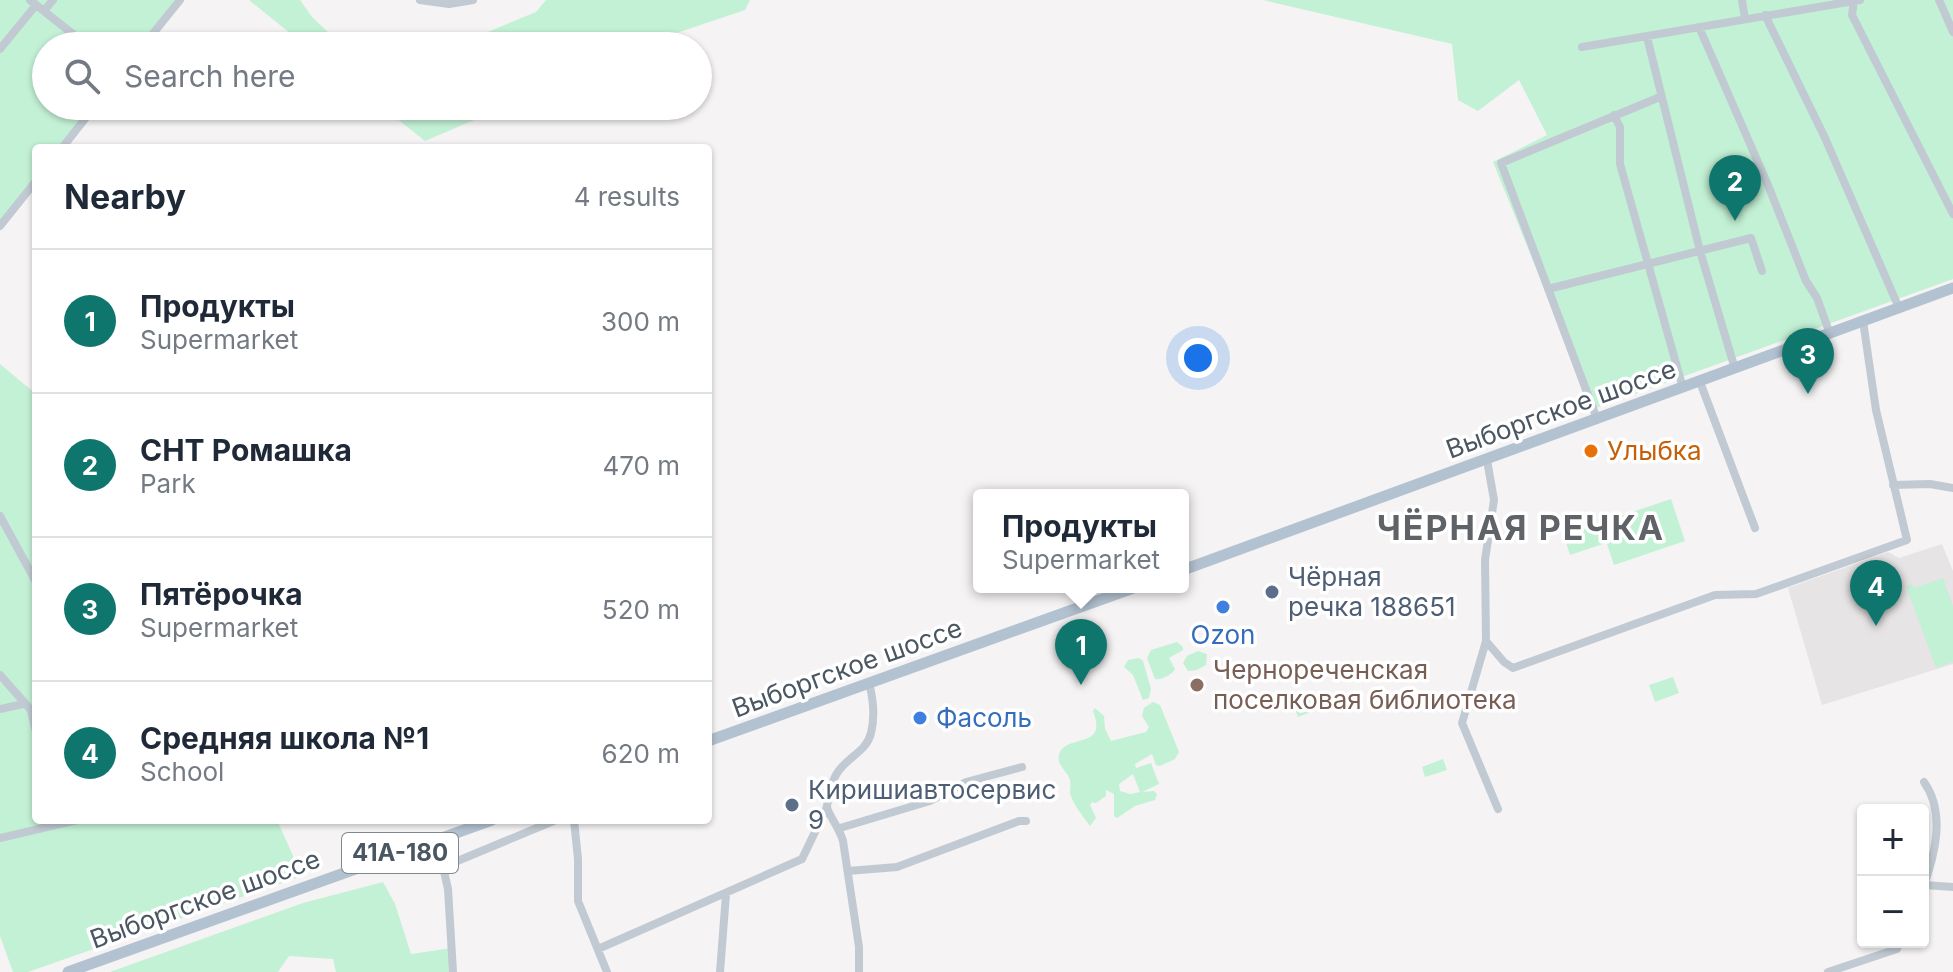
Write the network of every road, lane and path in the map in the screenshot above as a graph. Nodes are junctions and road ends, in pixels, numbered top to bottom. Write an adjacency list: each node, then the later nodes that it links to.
1 (53, 0): 9 (street)
2 (180, 0): 14 (street)
3 (420, 0): 4 (street)
4 (473, 0)
5 (1742, 0): 11 (street)
6 (1854, 0): 7 (street); 10 (street); 24 (street)
7 (1860, 0)
8 (1939, 0): 15 (street)
9 (37, 5): 13 (street); 18 (street)
10 (1765, 15): 11 (street); 31 (street)
11 (1745, 19): 12 (street)
12 (1699, 27): 16 (street); 33 (street)
13 (71, 32)
14 (154, 32)
15 (1953, 32)
16 (1647, 37): 17 (street); 19 (street)
17 (1582, 47)
18 (0, 49)
19 (1660, 97): 20 (street); 26 (street)
20 (1614, 115): 27 (street); 30 (street)
21 (84, 120): 22 (street)
22 (65, 144)
23 (32, 186): 25 (street)
24 (1953, 214)
25 (0, 226)
26 (1700, 251): 27 (street); 28 (street); 34 (street)
27 (1646, 265): 30 (street); 36 (street)
28 (1762, 271)
29 (1953, 288): 31 (main road, Выборгское шоссе)
30 (1548, 289): 37 (street)
31 (1899, 308): 32 (main road, Выборгское шоссе)
32 (1863, 321): 33 (main road, Выборгское шоссе); 39 (street)
33 (1830, 334): 34 (main road, Выборгское шоссе)
34 (1735, 369): 35 (main road, Выборгское шоссе)
35 (1700, 382): 36 (main road, Выборгское шоссе); 42 (street)
36 (1683, 388): 37 (main road, Выборгское шоссе)
37 (1597, 419): 38 (main road, Выборгское шоссе)
38 (1487, 460): 43 (main road, Выборгское шоссе); 46 (street)
39 (1893, 485): 40 (street); 46 (street)
40 (1953, 488)
41 (0, 516): 44 (street)
42 (1755, 528)
43 (1189, 568)
44 (32, 575)
45 (1119, 593): 48 (main road, Выборгское шоссе)
46 (1486, 641): 56 (street)
47 (0, 675): 49 (street)
48 (869, 683): 52 (main road, Выборгское шоссе); 55 (street)
49 (23, 704): 50 (street); 51 (street)
50 (0, 709)
51 (32, 711)
52 (712, 740)
53 (1022, 767): 62 (street)
54 (1924, 782): 65 (street)
55 (827, 807): 62 (street); 68 (street)
56 (1498, 809)
57 (1026, 821): 64 (street)
58 (51, 824): 63 (street)
59 (481, 824): 71 (main road, Выборгское шоссе / 41А-180)
60 (546, 824): 72 (street)
61 (574, 824): 70 (street)
62 (840, 828): 64 (street)
63 (0, 838)
64 (848, 871): 75 (street)
65 (1928, 876)
66 (1929, 886): 67 (street)
67 (1953, 887)
68 (726, 894): 70 (street); 74 (street)
69 (1897, 948): 76 (street)
70 (598, 949): 73 (street)
71 (68, 972)
72 (453, 972)
73 (607, 972)
74 (720, 972)
75 (859, 972)
76 (1828, 972)

